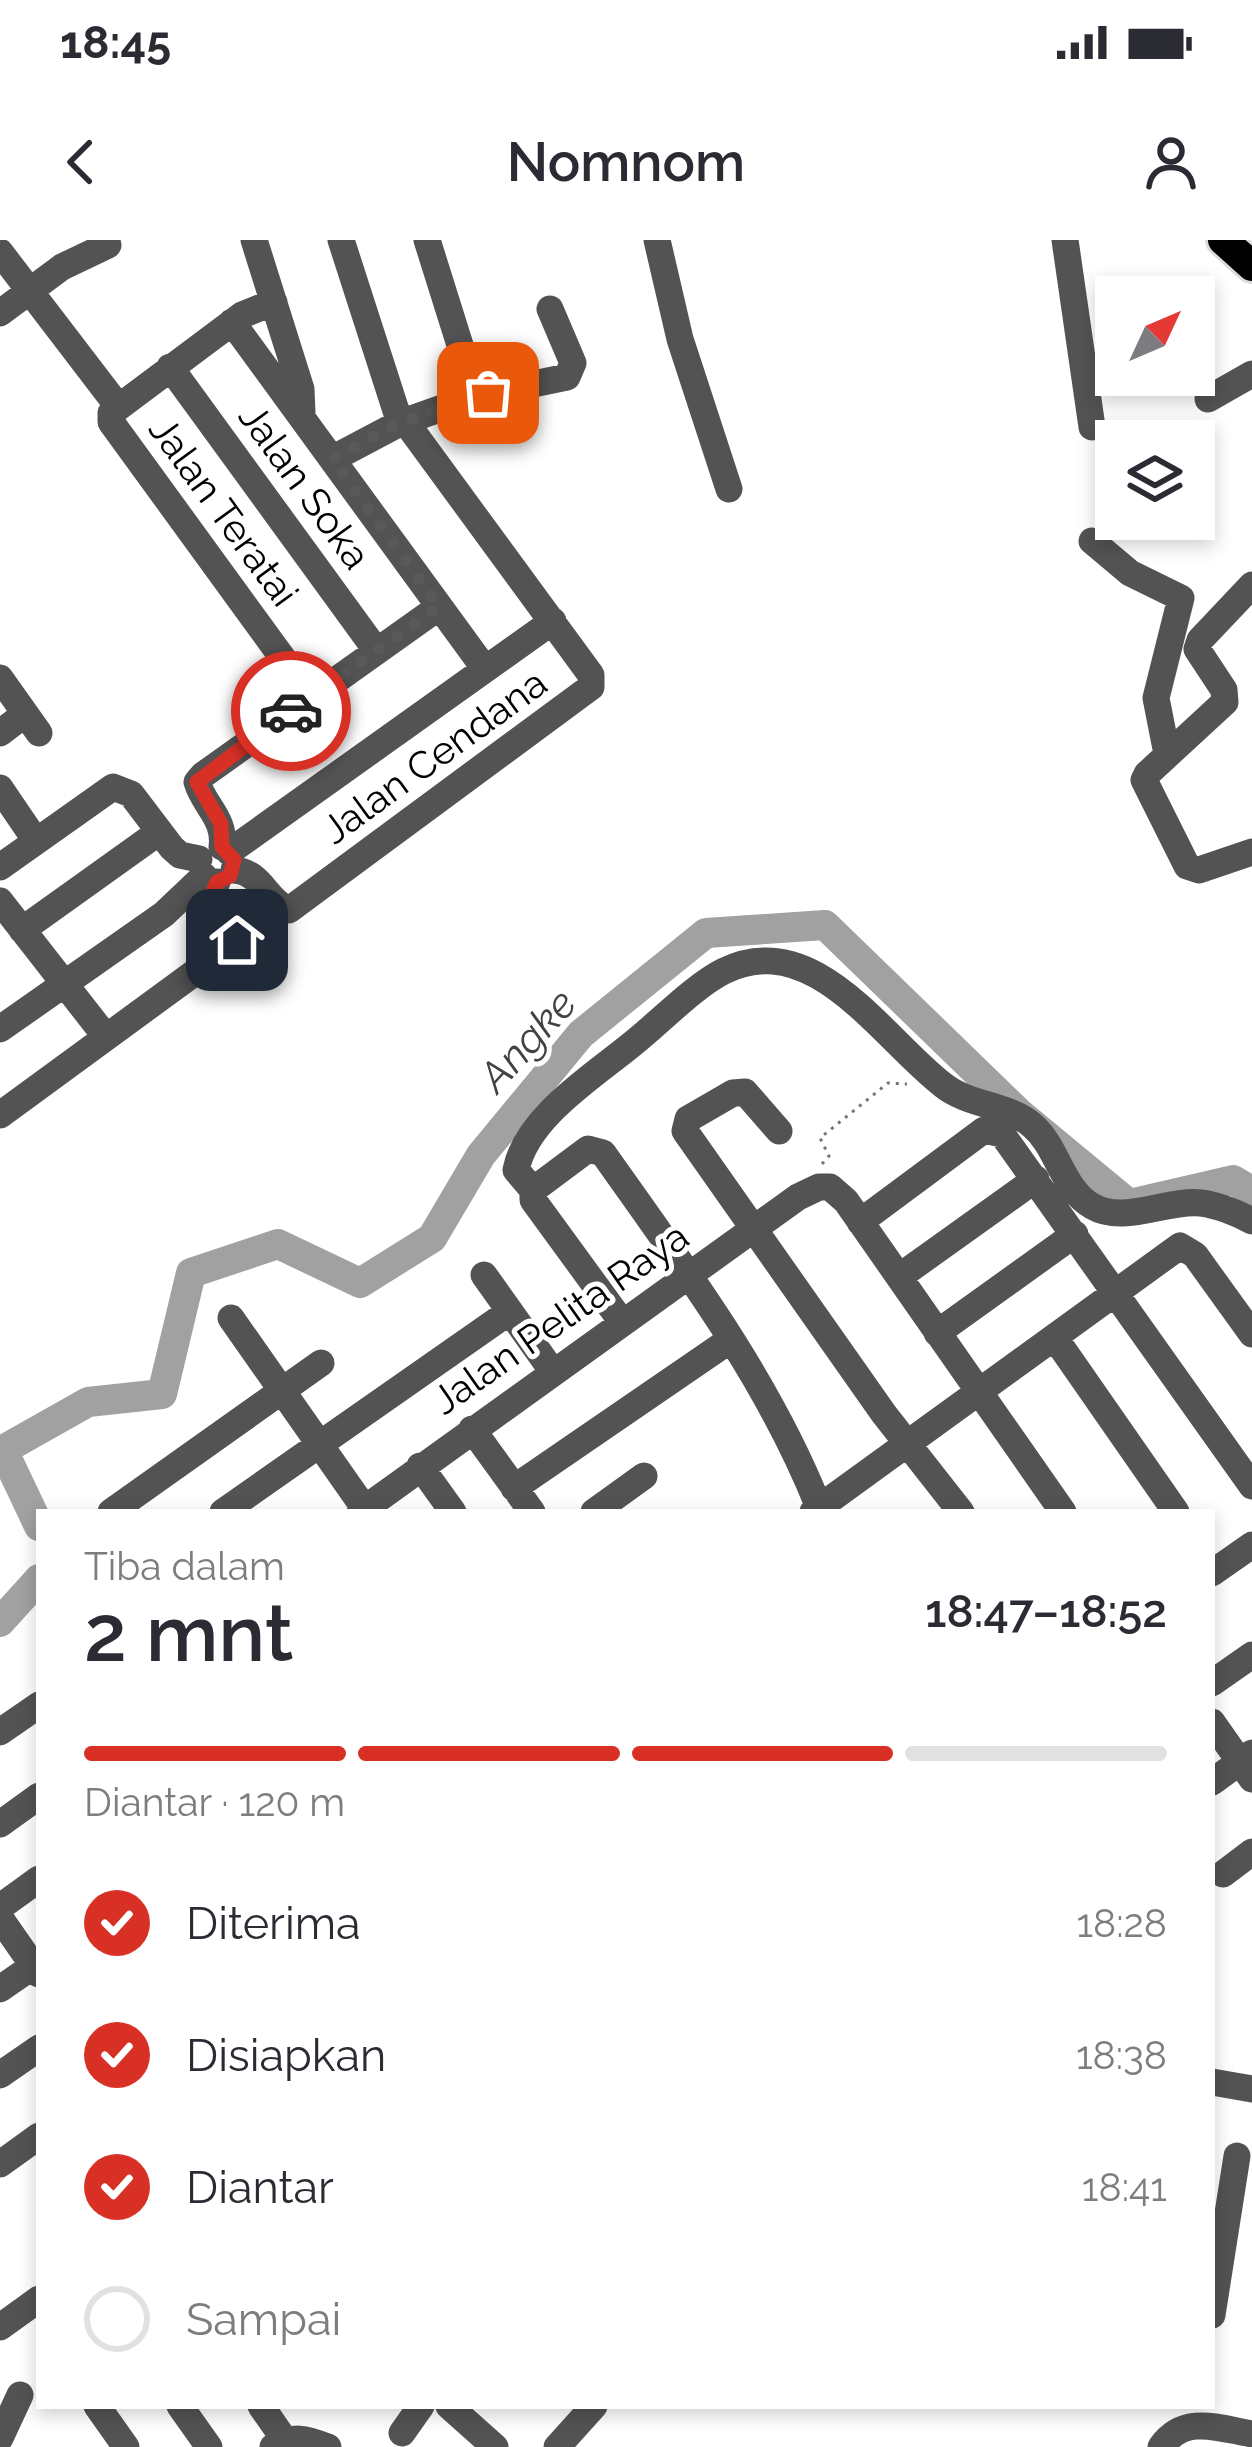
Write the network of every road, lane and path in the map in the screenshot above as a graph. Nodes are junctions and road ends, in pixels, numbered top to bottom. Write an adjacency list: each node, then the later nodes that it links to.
1 (254, 240): 9 (street)
2 (340, 240): 19 (street, Jalan Cendana)
3 (427, 240): 15 (street)
4 (657, 240): 22 (street)
5 (1065, 240): 20 (street)
6 (108, 245): 8 (street)
7 (0, 252): 8 (street)
8 (28, 289): 11 (street); 17 (street)
9 (274, 302): 12 (street, Jalan Teratai); 18 (street)
10 (550, 309): 15 (street)
11 (0, 313)
12 (232, 322): 13 (street, Jalan Teratai); 18 (street)
13 (170, 367): 17 (street, Jalan Teratai); 27 (street, Jalan Soka)
14 (1252, 374): 16 (street)
15 (476, 396): 19 (street)
16 (1208, 399)
17 (117, 405): 30 (street, Jalan Teratai)
18 (301, 417): 21 (street)
19 (402, 422): 21 (street); 26 (street, Jalan Cendana)
20 (1092, 427)
21 (332, 459): 25 (street)
22 (729, 489)
23 (1092, 541): 32 (street)
24 (1252, 585): 32 (street)
25 (439, 607): 27 (street); 28 (street)
26 (553, 621): 28 (street); 37 (street, Jalan Cendana)
27 (376, 650): 30 (street)
28 (485, 669): 37 (street)
29 (0, 678): 31 (street)
30 (310, 697): 37 (street)
31 (0, 733)
32 (1169, 753): 36 (street)
33 (0, 788): 35 (street)
34 (159, 832): 35 (street); 37 (street); 40 (street)
35 (36, 841): 38 (street)
36 (1252, 852)
37 (217, 864): 41 (street); 43 (street)
38 (0, 867)
39 (0, 901): 40 (street)
40 (22, 930): 41 (street)
41 (64, 983): 42 (street); 43 (street)
42 (3, 1020)
43 (106, 1037): 45 (street)
44 (927, 1071): 48 (street); 49 (path); 50 (street)
45 (0, 1115)
46 (779, 1131): 52 (street)
47 (1036, 1179): 51 (street); 53 (street); 56 (street)
48 (532, 1190): 54 (street); 60 (street)
49 (838, 1192): 51 (street); 52 (street, Jalan Pelita Raya)
50 (1252, 1221)
51 (860, 1222): 56 (street)
52 (755, 1228): 54 (street, Jalan Pelita Raya); 71 (street)
53 (1075, 1234): 57 (street); 61 (street)
54 (689, 1274): 60 (street, Jalan Pelita Raya); 64 (street)
55 (484, 1275): 58 (street)
56 (899, 1277): 61 (street)
57 (1116, 1292): 62 (street); 63 (street); 75 (street)
58 (509, 1312): 66 (street); 70 (street)
59 (231, 1318): 67 (street)
60 (622, 1322): 66 (street, Jalan Pelita Raya)
61 (937, 1333): 68 (street)
62 (1252, 1334)
63 (1055, 1338): 68 (street); 88 (street)
64 (730, 1340): 76 (street); 77 (street)
65 (321, 1363): 67 (street)
66 (553, 1372): 69 (street, Jalan Pelita Raya)
67 (282, 1390): 70 (street); 78 (street)
68 (980, 1394): 71 (street); 87 (street)
69 (472, 1429): 72 (street, Jalan Pelita Raya); 76 (street)
70 (320, 1444): 73 (street); 81 (street)
71 (909, 1445): 77 (street); 86 (street)
72 (420, 1466): 82 (street, Jalan Pelita Raya); 83 (street)
73 (280, 1472): 79 (street); 80 (street)
74 (644, 1476): 85 (street)
75 (1252, 1486)
76 (514, 1488): 84 (street)
77 (815, 1508)
78 (115, 1509)
79 (228, 1509)
80 (259, 1509)
81 (362, 1509)
82 (366, 1509)
83 (451, 1509)
84 (530, 1509)
85 (598, 1509)
86 (957, 1509)
87 (1061, 1509)
88 (1174, 1509)
89 (1252, 1545): 90 (street)
90 (1215, 1567)
91 (1252, 1655): 92 (street)
92 (1215, 1681)
93 (36, 1707): 95 (street)
94 (1215, 1726): 96 (street)
95 (0, 1732)
96 (1248, 1765): 97 (street)
97 (1215, 1781)
98 (36, 1798): 99 (street)
99 (0, 1824)
100 (1252, 1852): 101 (street)
101 (1223, 1874)
102 (36, 1881): 103 (street)
103 (0, 1906)
104 (0, 1918): 105 (street)
105 (36, 1966)
106 (36, 1968): 107 (street)
107 (0, 1989)
108 (36, 2050): 109 (street)
109 (0, 2075)
110 (1215, 2082): 111 (street)
111 (1252, 2089)
112 (36, 2138): 114 (street)
113 (1234, 2155): 115 (street)
114 (0, 2164)
115 (1219, 2223): 116 (street)
116 (1215, 2276)
117 (36, 2301): 118 (street)
118 (0, 2327)
119 (0, 2373): 120 (street)
120 (29, 2391): 130 (street)
121 (99, 2409): 132 (street)
122 (182, 2409): 133 (street)
123 (262, 2409): 131 (street)
124 (422, 2409): 128 (street)
125 (451, 2409): 135 (street)
126 (591, 2409): 136 (street)
127 (1181, 2423): 129 (street)
128 (402, 2433)
129 (1252, 2434)
130 (0, 2438)
131 (279, 2443): 134 (street)
132 (127, 2447)
133 (209, 2447)
134 (328, 2447)
135 (495, 2447)
136 (557, 2447)

